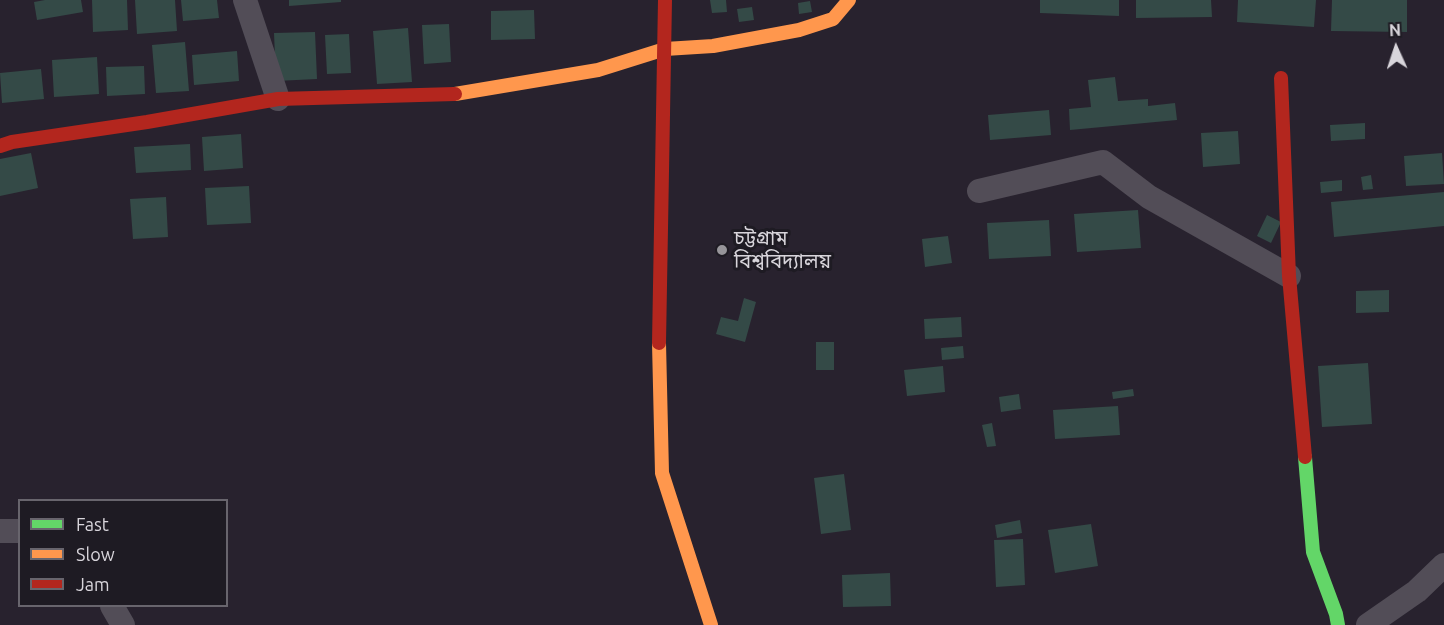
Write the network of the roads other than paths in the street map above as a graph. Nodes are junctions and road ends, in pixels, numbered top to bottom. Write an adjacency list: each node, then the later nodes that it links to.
1 (244, 0): 6 (street)
2 (665, 0): 4 (street)
3 (849, 0): 4 (street)
4 (665, 49): 6 (street); 15 (street)
5 (1281, 78): 9 (street)
6 (278, 99): 7 (street)
7 (0, 146)
8 (979, 191): 9 (street)
9 (1289, 276): 16 (street)
10 (0, 531): 11 (street)
11 (18, 531)
12 (1444, 565): 17 (street)
13 (113, 607): 14 (street)
14 (123, 625)
15 (711, 625)
16 (1338, 625)
17 (1368, 625)

